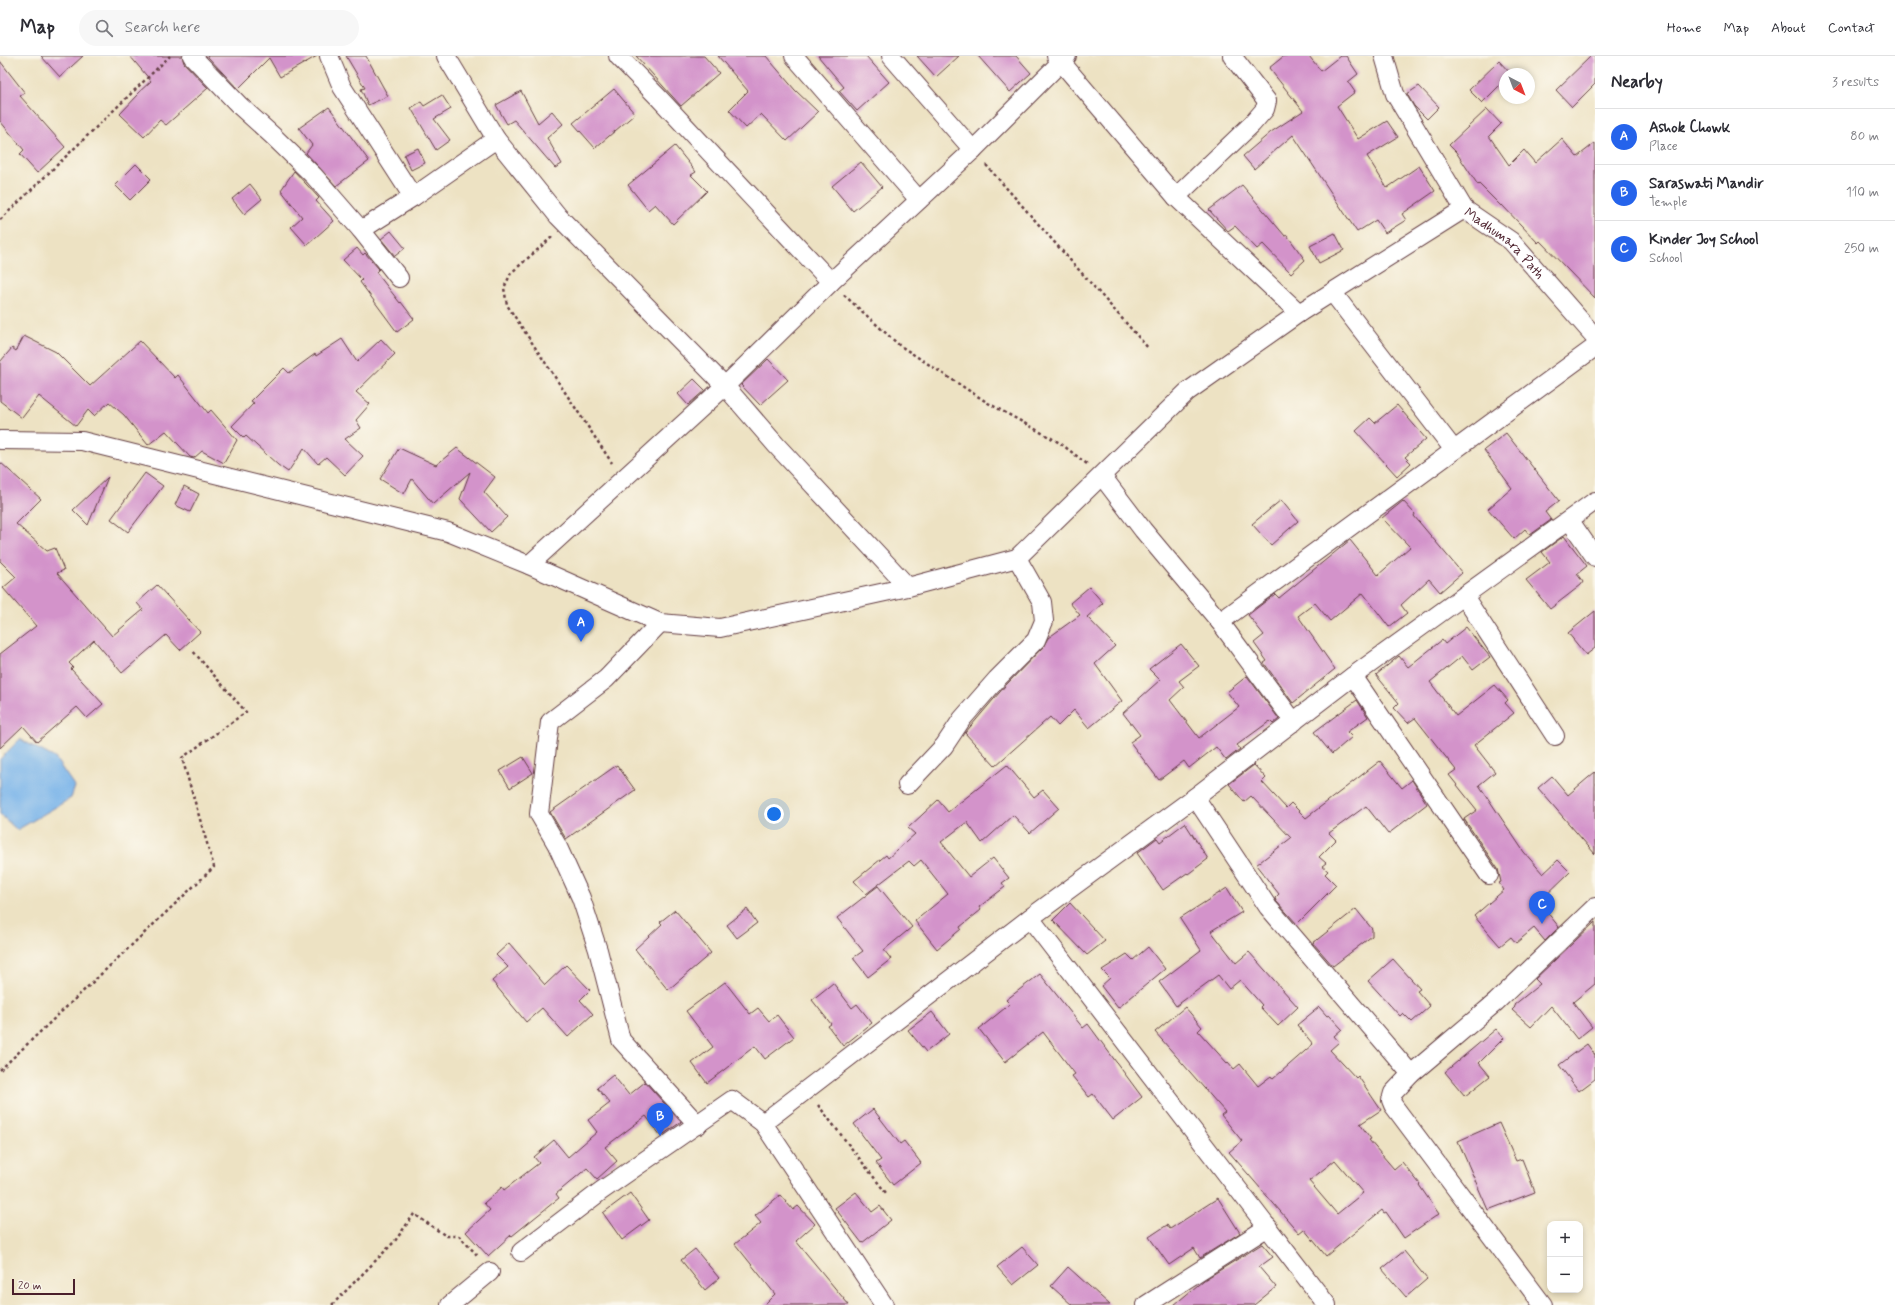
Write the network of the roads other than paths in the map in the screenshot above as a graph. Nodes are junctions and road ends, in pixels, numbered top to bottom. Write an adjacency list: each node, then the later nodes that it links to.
1 (192, 56): 16 (street)
2 (329, 56): 12 (street)
3 (446, 56): 10 (street)
4 (618, 56): 18 (street)
5 (794, 56): 14 (street)
6 (890, 56): 11 (street)
7 (1232, 56): 13 (street)
8 (1384, 56): 15 (street, Madhumara Path)
9 (1062, 58): 11 (street); 13 (street)
10 (496, 139): 12 (street); 23 (street)
11 (973, 150): 14 (street)
12 (413, 197): 16 (street)
13 (1176, 197): 20 (street)
14 (919, 200): 18 (street)
15 (1464, 209): 19 (street); 21 (street, Madhumara Path)
16 (361, 230): 17 (street)
17 (399, 278)
18 (830, 282): 23 (street)
19 (1333, 293): 20 (street); 25 (street)
20 (1299, 313): 26 (street)
21 (1595, 337)
22 (1595, 347): 25 (street)
23 (725, 386): 31 (street); 32 (street)
24 (0, 440): 31 (street)
25 (1454, 450): 34 (street)
26 (1102, 476): 30 (street); 34 (street)
27 (1595, 501): 28 (street)
28 (1570, 521): 29 (street); 33 (street)
29 (1595, 557)
30 (1017, 558): 32 (street); 39 (street)
31 (529, 565): 35 (street)
32 (908, 587): 35 (street)
33 (1464, 596): 36 (street); 38 (street)
34 (1220, 622): 37 (street)
35 (660, 623): 46 (street)
36 (1353, 676): 37 (street); 41 (street)
37 (1294, 722): 40 (street)
38 (1555, 736)
39 (907, 785)
40 (1195, 797): 43 (street); 44 (street)
41 (1489, 876)
42 (1595, 907): 44 (street)
43 (1030, 918): 45 (street); 47 (street)
44 (1411, 1074): 54 (street)
45 (763, 1123): 46 (street); 51 (street)
46 (698, 1125): 48 (street)
47 (1268, 1227): 52 (street); 53 (street)
48 (522, 1252)
49 (490, 1272): 50 (street)
50 (450, 1305)
51 (884, 1305)
52 (1146, 1305)
53 (1327, 1305)
54 (1543, 1305)

